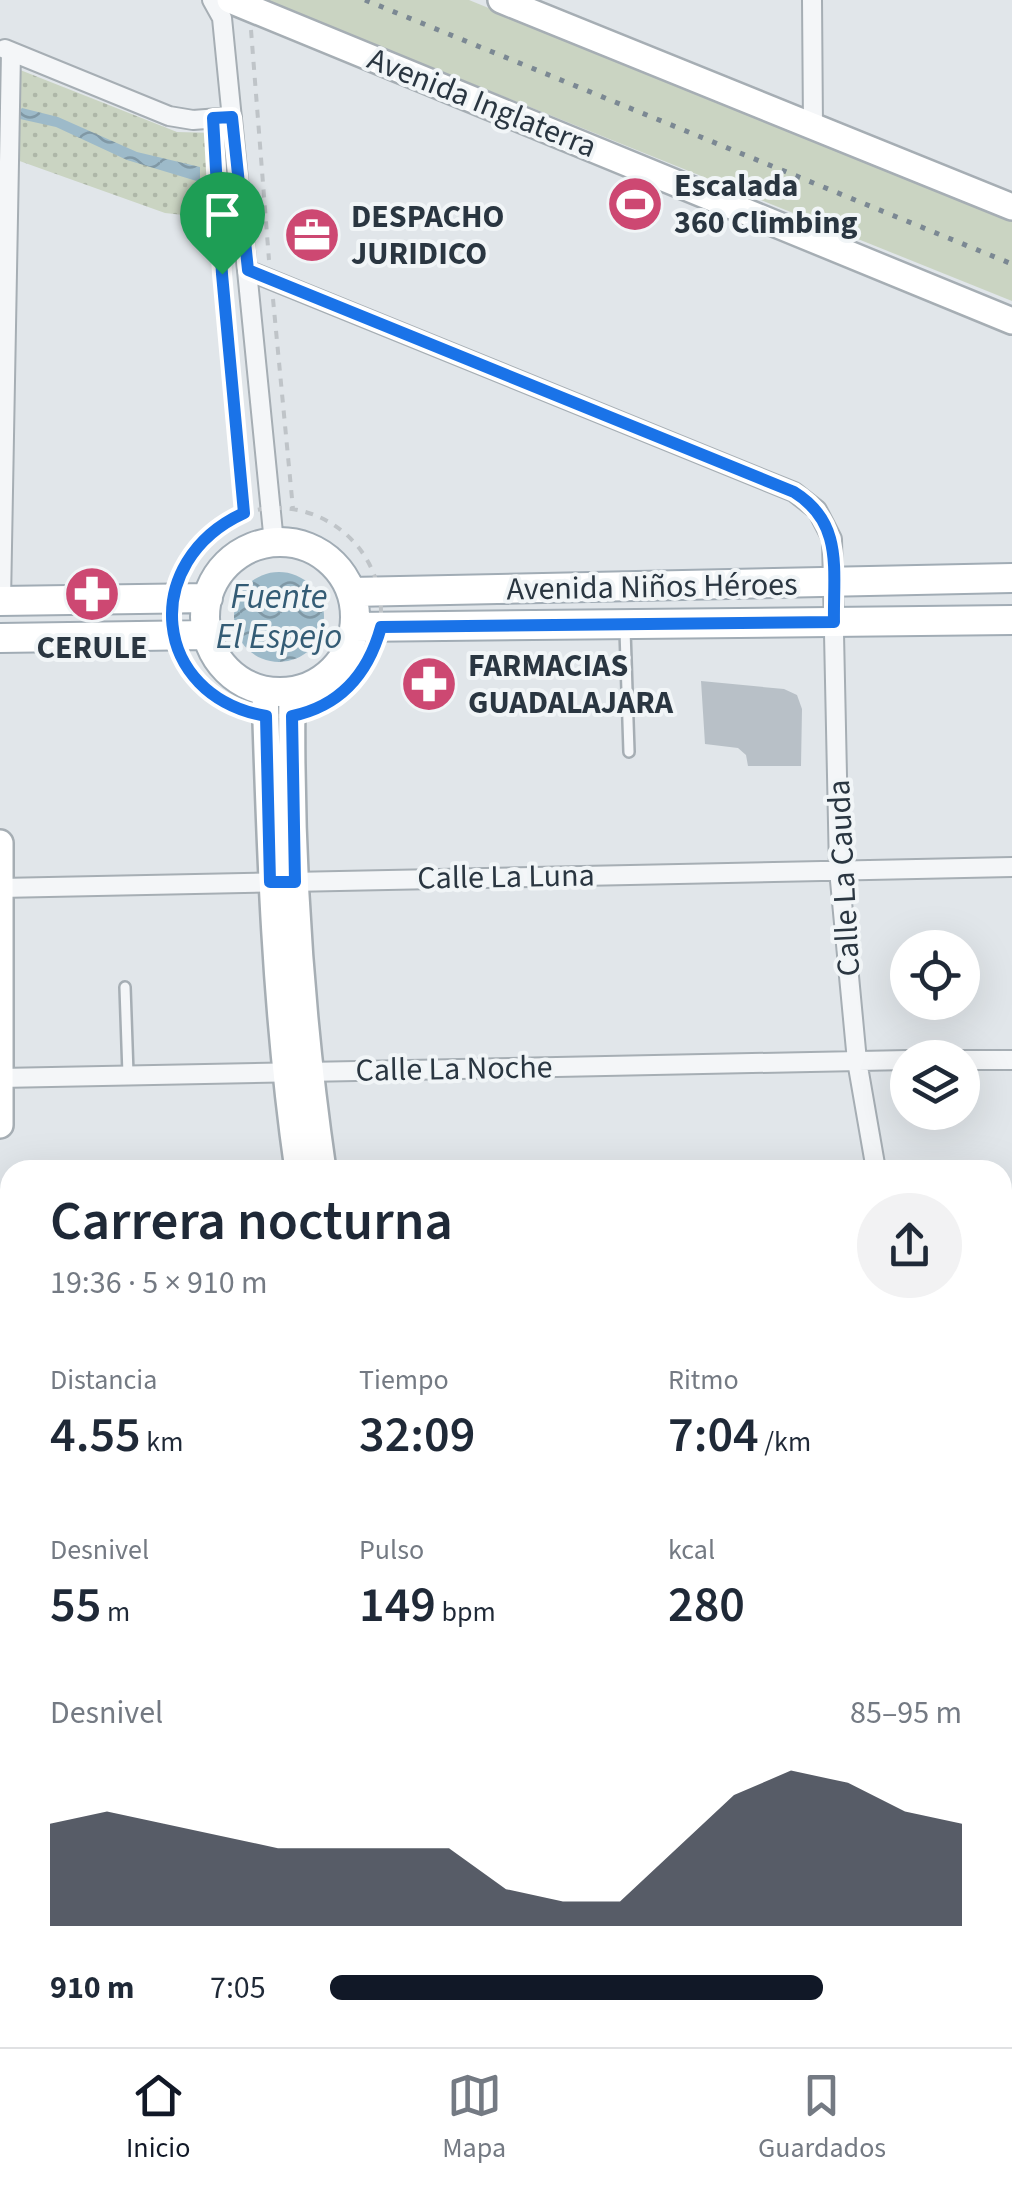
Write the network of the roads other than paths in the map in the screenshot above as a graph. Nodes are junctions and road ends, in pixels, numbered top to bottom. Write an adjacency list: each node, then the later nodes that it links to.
1 (212, 0): 4 (street)
2 (812, 0): 7 (street)
3 (509, 2): 7 (street)
4 (232, 6): 6 (street); 10 (street, Avenida Inglaterra)
5 (6, 49): 6 (street); 16 (street)
6 (222, 118): 9 (street)
7 (812, 126): 8 (street)
8 (1012, 207)
9 (248, 270): 11 (street); 13 (street, Calle La Cauda)
10 (1012, 321)
11 (274, 542): 14 (main road); 15 (main road)
12 (1012, 578): 13 (main road, Avenida Niños Héroes)
13 (834, 584): 14 (main road, Avenida Niños Héroes); 18 (street, Calle La Cauda)
14 (351, 592): 20 (main road)
15 (208, 598): 16 (main road); 21 (main road)
16 (0, 602)
17 (1012, 620): 18 (main road, Avenida Niños Héroes)
18 (834, 622): 19 (main road, Avenida Niños Héroes); 27 (street, Calle La Cauda)
19 (625, 624): 20 (main road, Avenida Niños Héroes); 24 (lane)
20 (368, 627): 23 (main road)
21 (207, 635): 22 (main road); 23 (main road)
22 (0, 638)
23 (278, 704): 28 (street)
24 (629, 752)
25 (0, 842): 29 (street)
26 (1012, 867): 27 (street, Calle La Luna)
27 (839, 870): 28 (street, Calle La Luna); 34 (street, Calle La Cauda)
28 (282, 882): 29 (street, Calle La Luna); 35 (street)
29 (1, 888): 37 (street)
30 (125, 987): 36 (lane)
31 (890, 1060): 34 (street, Calle La Noche)
32 (980, 1060): 33 (street)
33 (1012, 1060)
34 (858, 1061): 35 (street, Calle La Noche); 41 (street, Calle La Cauda)
35 (296, 1072): 36 (street, Calle La Noche); 39 (street); 40 (street)
36 (128, 1076): 37 (street, Calle La Noche)
37 (0, 1078): 38 (street)
38 (0, 1125)
39 (298, 1160)
40 (320, 1160)
41 (874, 1160)

